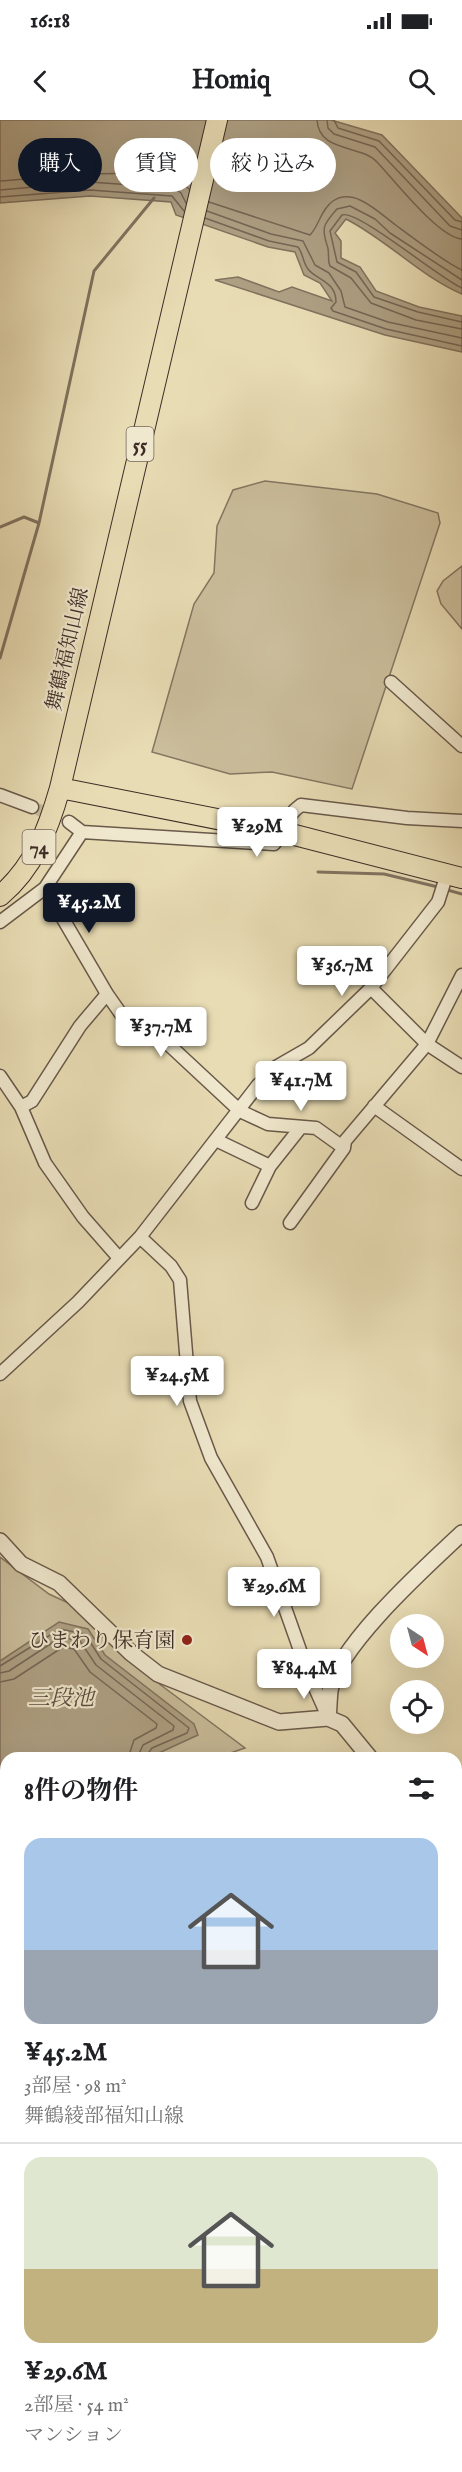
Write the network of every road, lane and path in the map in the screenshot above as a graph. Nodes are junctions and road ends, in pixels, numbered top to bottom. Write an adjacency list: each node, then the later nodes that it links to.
1 (217, 120): 4 (main road, 舞鶴福知山線 / 55)
2 (391, 682): 3 (street)
3 (462, 746)
4 (62, 779): 10 (main road); 13 (main road, 74)
5 (0, 795): 6 (street)
6 (32, 807)
7 (462, 821): 10 (street)
8 (69, 822): 9 (street)
9 (82, 832): 10 (street); 12 (street)
10 (284, 832): 11 (main road)
11 (455, 876): 16 (street)
12 (45, 888): 14 (street); 17 (street)
13 (0, 896)
14 (0, 922)
15 (462, 975): 18 (street)
16 (371, 988): 18 (street); 23 (street)
17 (107, 994): 22 (street); 23 (street)
18 (427, 1044): 19 (street); 21 (street)
19 (462, 1067)
20 (0, 1076): 22 (street)
21 (374, 1106): 26 (street); 28 (street)
22 (21, 1107): 32 (street)
23 (240, 1111): 24 (street); 25 (street)
24 (301, 1126): 26 (street); 27 (street)
25 (216, 1140): 27 (street); 31 (street)
26 (344, 1148): 30 (street)
27 (270, 1166): 29 (street)
28 (462, 1169)
29 (252, 1203)
30 (290, 1223)
31 (140, 1237): 32 (street); 36 (street)
32 (120, 1258): 33 (street)
33 (0, 1374)
34 (462, 1533): 36 (street)
35 (0, 1541): 36 (street)
36 (328, 1718): 37 (street)
37 (365, 1752)

